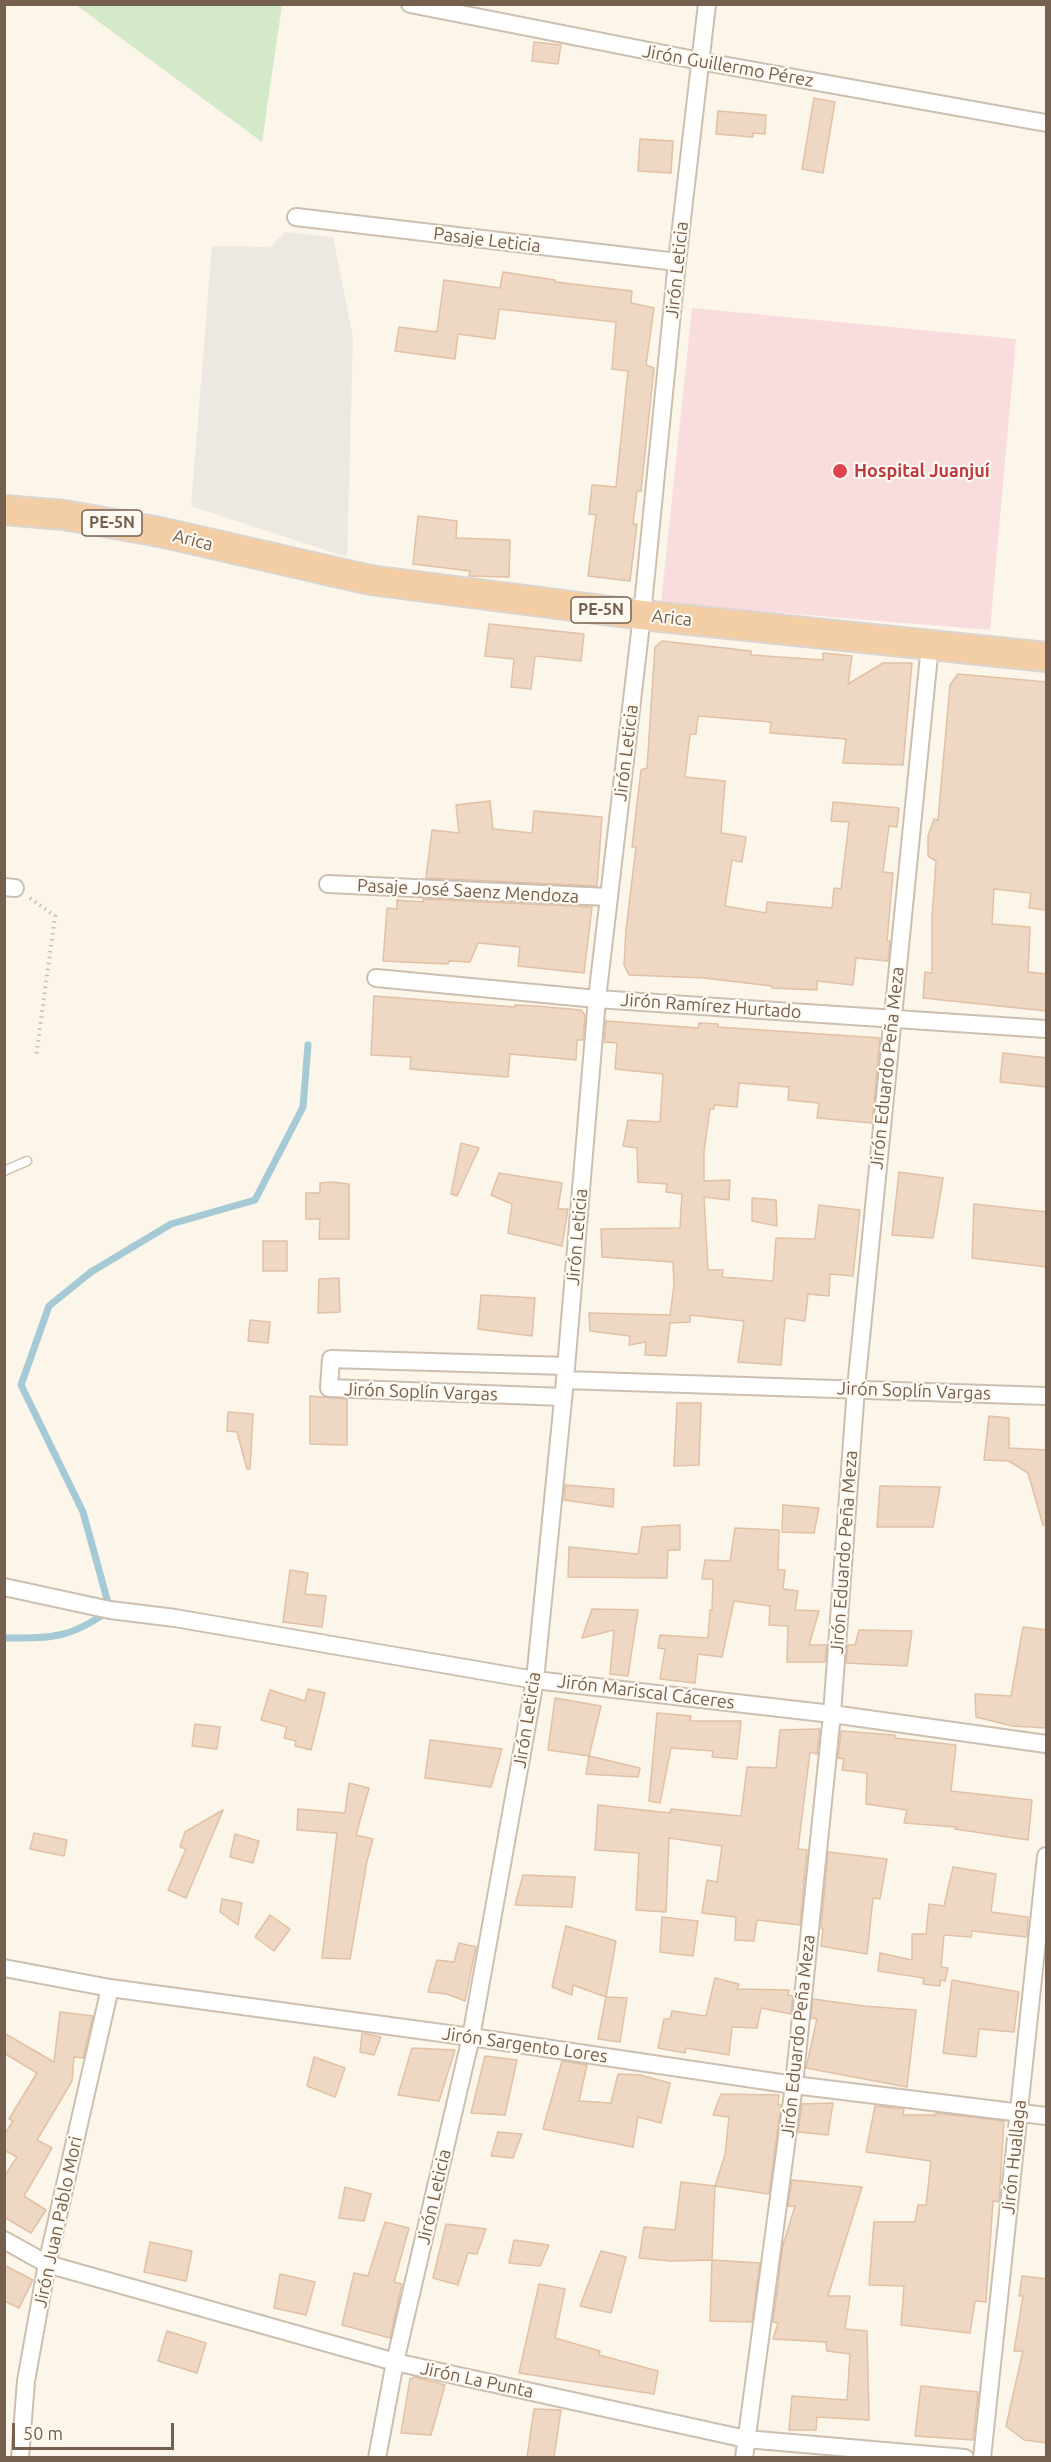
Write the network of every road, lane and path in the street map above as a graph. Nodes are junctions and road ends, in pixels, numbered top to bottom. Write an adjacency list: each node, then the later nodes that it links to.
1 (410, 4): 3 (street, Jirón Guillermo Pérez)
2 (707, 4): 3 (street, Jirón Leticia)
3 (700, 61): 4 (street, Jirón Guillermo Pérez); 6 (street, Jirón Leticia)
4 (1047, 123)
5 (296, 217): 6 (street, Pasaje Leticia)
6 (678, 262): 8 (street, Jirón Leticia)
7 (4, 510): 8 (highway, Arica / PE-5N)
8 (642, 615): 9 (highway, Arica / PE-5N); 13 (street, Jirón Leticia)
9 (930, 645): 10 (highway, Arica / PE-5N); 16 (street, Jirón Eduardo Peña Meza)
10 (1047, 657)
11 (328, 884): 13 (street, Pasaje José Saenz Mendoza)
12 (10, 887): 18 (path)
13 (609, 897): 15 (street, Jirón Leticia)
14 (376, 978): 15 (street, Jirón Ramírez Hurtado)
15 (597, 999): 16 (street, Jirón Ramírez Hurtado); 21 (street, Jirón Leticia)
16 (892, 1017): 17 (street, Jirón Ramírez Hurtado); 22 (street, Jirón Eduardo Peña Meza)
17 (1047, 1029)
18 (36, 1057)
19 (27, 1161): 20 (lane)
20 (4, 1171)
21 (565, 1381): 21 (street, Jirón Soplín Vargas); 22 (street, Jirón Soplín Vargas); 25 (street, Jirón Leticia)
22 (856, 1388): 23 (street, Jirón Soplín Vargas); 26 (street, Jirón Eduardo Peña Meza)
23 (1047, 1396)
24 (4, 1587): 25 (street, Jirón Mariscal Cáceres)
25 (535, 1680): 26 (street, Jirón Mariscal Cáceres); 31 (street, Jirón Leticia)
26 (832, 1714): 27 (street, Jirón Mariscal Cáceres); 32 (street, Jirón Eduardo Peña Meza)
27 (1047, 1744)
28 (1047, 1856): 33 (street, Jirón Huallaga)
29 (4, 1968): 30 (street, Jirón Sargento Lores)
30 (110, 1989): 31 (street, Jirón Sargento Lores); 36 (street, Jirón Juan Pablo Mori)
31 (471, 2037): 32 (street, Jirón Sargento Lores); 37 (street, Jirón Leticia)
32 (794, 2085): 33 (street, Jirón Sargento Lores); 39 (street, Jirón Eduardo Peña Meza)
33 (1019, 2111): 34 (street, Jirón Sargento Lores); 45 (street, Jirón Huallaga)
34 (1047, 2116)
35 (4, 2240): 36 (street, Jirón La Punta)
36 (47, 2264): 37 (street, Jirón La Punta); 40 (street, Jirón Juan Pablo Mori)
37 (395, 2362): 39 (street, Jirón La Punta); 42 (street, Jirón Leticia)
38 (4, 2434): 40 (street)
39 (746, 2439): 43 (street, Jirón Eduardo Peña Meza); 44 (street, Jirón La Punta)
40 (21, 2440): 41 (street, Jirón Juan Pablo Mori)
41 (20, 2457)
42 (377, 2457)
43 (744, 2457)
44 (965, 2457)
45 (982, 2457)

